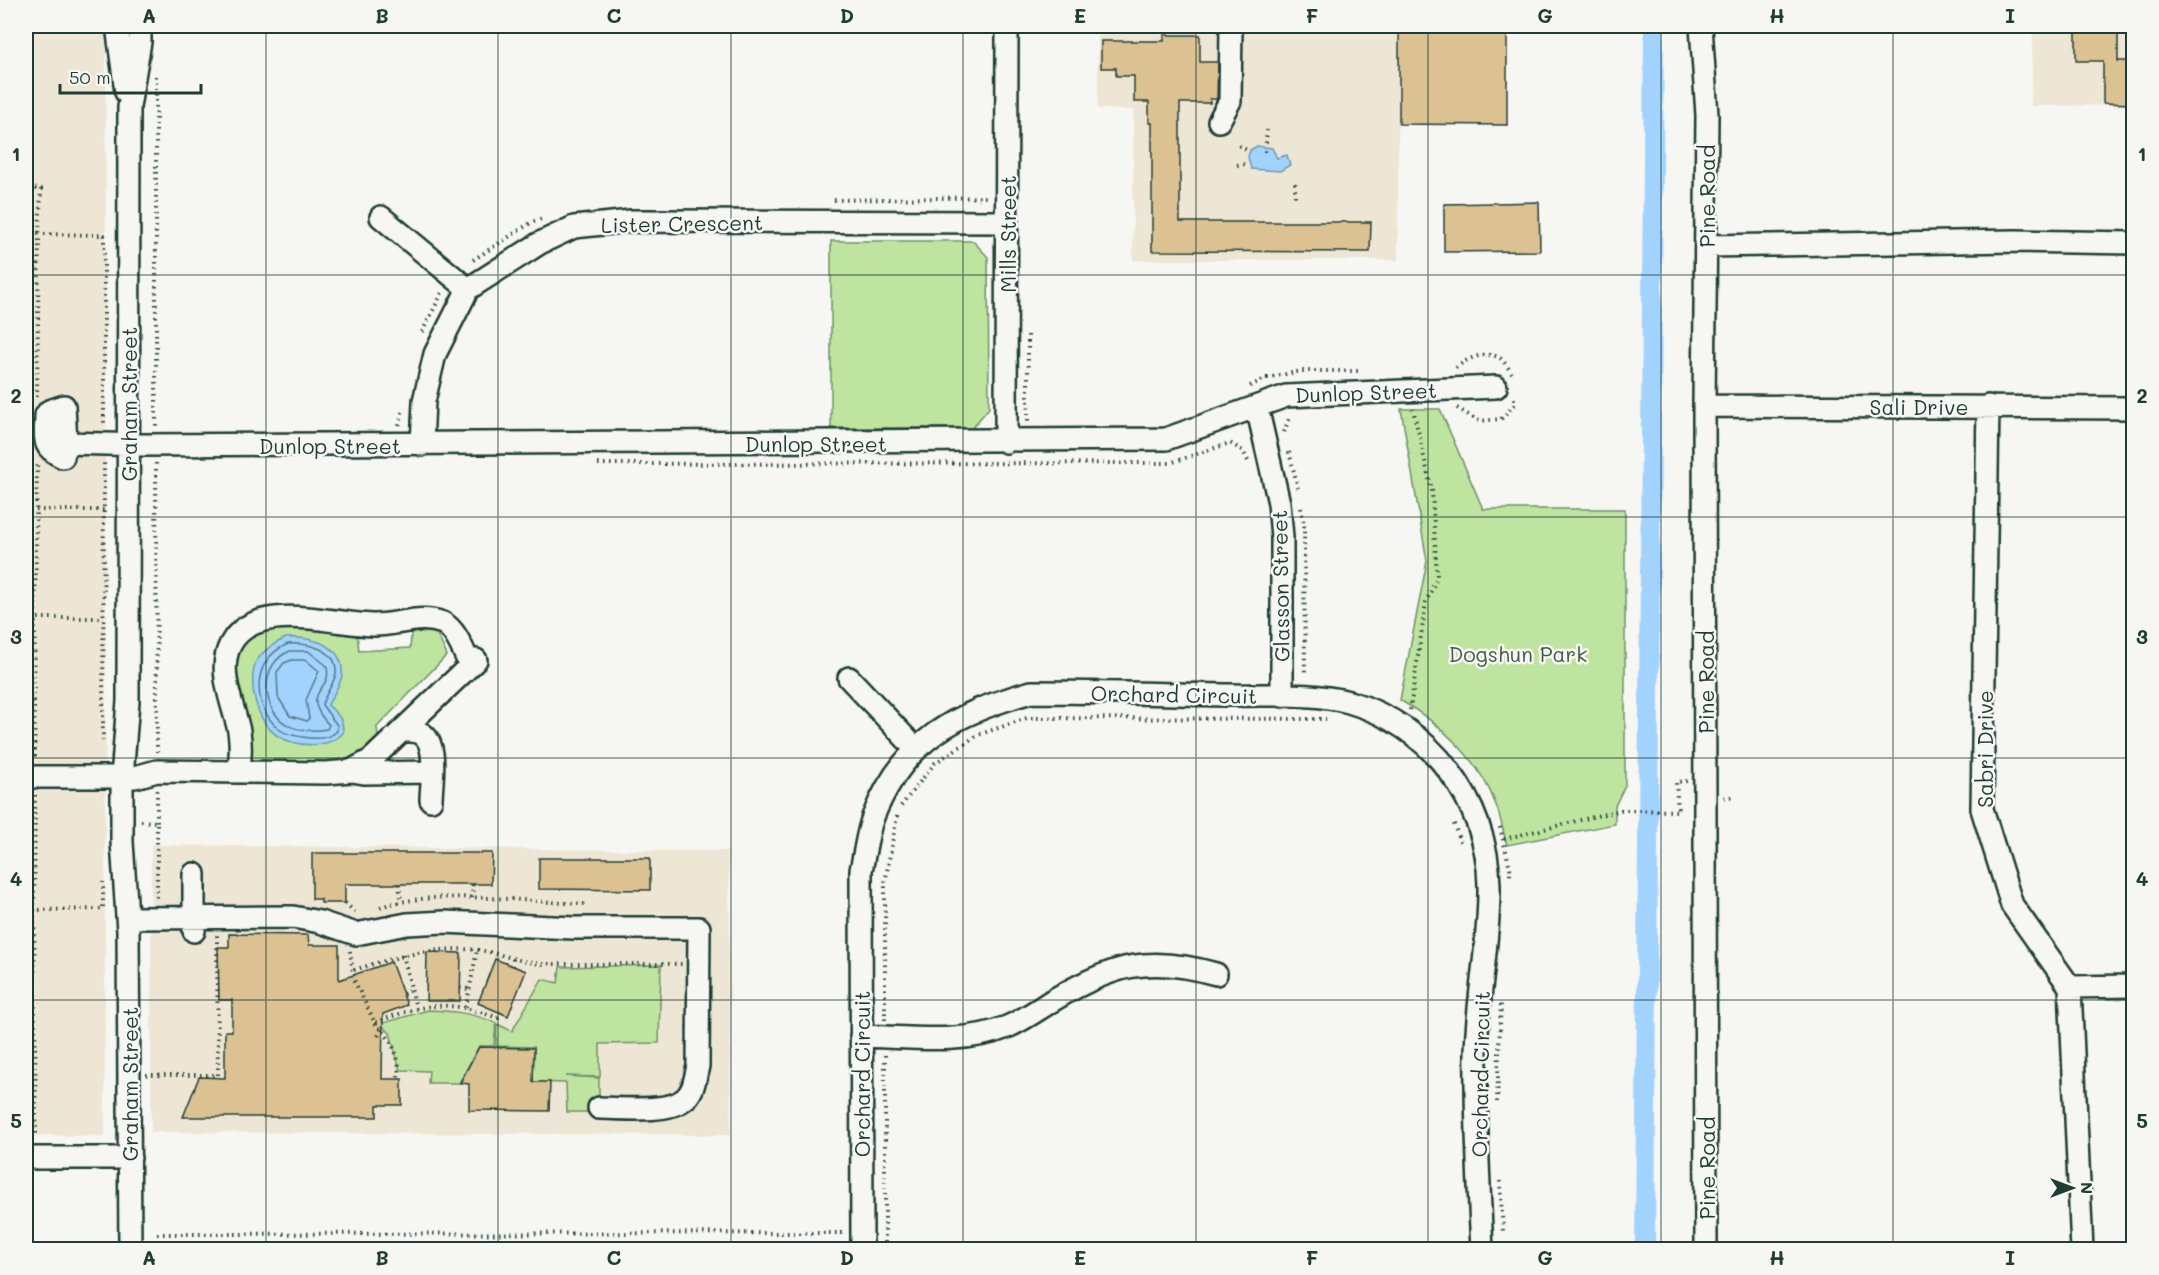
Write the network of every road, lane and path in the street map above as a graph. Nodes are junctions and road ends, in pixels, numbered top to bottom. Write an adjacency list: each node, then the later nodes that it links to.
1 (29, 26): 19 (path)
2 (117, 26): 9 (street, Graham Street)
3 (141, 26): 9 (street, Graham Street)
4 (1007, 26): 22 (street, Mills Street)
5 (1231, 26): 11 (street)
6 (1701, 26): 10 (street, Pine Road)
7 (1715, 26): 10 (street, Pine Road)
8 (156, 75): 39 (path)
9 (129, 107): 37 (street, Graham Street)
10 (1707, 115): 25 (street, Pine Road)
11 (1219, 121)
12 (1267, 130): 15 (path)
13 (1239, 146): 14 (path)
14 (1247, 150)
15 (1265, 152)
16 (1246, 164): 17 (path)
17 (1237, 165)
18 (1295, 183): 20 (path)
19 (27, 188): 23 (path)
20 (1295, 197)
21 (381, 217): 26 (street)
22 (1007, 222): 26 (street, Lister Crescent); 34 (street, Mills Street)
23 (39, 234): 28 (path); 36 (path)
24 (2133, 243): 25 (street)
25 (1706, 246): 29 (street, Pine Road)
26 (468, 289): 38 (street)
27 (1496, 387): 31 (street, Dunlop Street)
28 (37, 399)
29 (1704, 406): 30 (street, Sali Drive); 66 (street, Pine Road)
30 (1988, 406): 33 (street, Sali Drive); 97 (street, Sabri Drive)
31 (1257, 407): 34 (street, Dunlop Street); 51 (street, Glasson Street)
32 (1413, 408): 54 (path)
33 (2133, 408)
34 (1006, 442): 38 (street, Dunlop Street)
35 (66, 443): 36 (street, Dunlop Street)
36 (104, 443): 37 (street, Dunlop Street); 45 (path)
37 (128, 443): 39 (street, Dunlop Street); 65 (street, Graham Street)
38 (422, 445): 39 (street, Dunlop Street)
39 (156, 455): 42 (path); 60 (path)
40 (37, 456): 44 (path)
41 (586, 464): 43 (path)
42 (168, 465)
43 (1250, 467)
44 (36, 510): 45 (path); 46 (path)
45 (104, 510): 48 (path)
46 (36, 617): 47 (path); 48 (path); 53 (path)
47 (26, 618)
48 (104, 618): 58 (path)
49 (1314, 676): 51 (path)
50 (849, 678): 59 (street)
51 (1282, 686): 54 (street, Orchard Circuit); 59 (street, Orchard Circuit)
52 (26, 692): 53 (path)
53 (34, 701): 64 (path)
54 (1403, 713): 55 (path); 74 (street, Orchard Circuit)
55 (1418, 714)
56 (1328, 719): 110 (path)
57 (404, 730): 61 (street); 62 (street); 63 (street)
58 (103, 744)
59 (916, 748): 109 (street, Orchard Circuit)
60 (157, 771): 62 (street); 65 (street); 70 (path)
61 (351, 771): 62 (street); 63 (street)
62 (238, 772)
63 (432, 772): 68 (street)
64 (30, 777): 65 (street); 84 (path)
65 (129, 777): 69 (street, Graham Street); 86 (street, Graham Street)
66 (1705, 790): 67 (path); 73 (path); 127 (street, Pine Road)
67 (1735, 796)
68 (431, 800)
69 (135, 821): 70 (path); 86 (street, Graham Street)
70 (157, 822): 87 (path)
71 (1498, 822): 73 (path)
72 (1454, 823): 75 (path)
73 (1505, 839): 74 (path); 78 (path)
74 (1484, 844): 126 (street, Orchard Circuit)
75 (1461, 845)
76 (194, 873): 88 (street)
77 (103, 876): 84 (path)
78 (1509, 880)
79 (399, 884): 82 (path)
80 (473, 884): 81 (path)
81 (472, 898)
82 (401, 901)
83 (345, 903): 85 (path)
84 (34, 910): 115 (path)
85 (358, 915)
86 (128, 918): 87 (street); 111 (street, Graham Street)
87 (157, 918): 88 (street)
88 (193, 925): 113 (street)
89 (217, 932): 111 (path)
90 (477, 950): 91 (path); 92 (path); 99 (path)
91 (403, 955): 100 (path); 106 (path)
92 (513, 959): 93 (path); 94 (path)
93 (686, 964)
94 (513, 966)
95 (1216, 974): 110 (street)
96 (2133, 986): 97 (street)
97 (2070, 987): 128 (street)
98 (460, 988): 99 (path)
99 (470, 989): 103 (path)
100 (411, 990): 101 (path); 104 (path)
101 (403, 994)
102 (1501, 998): 114 (path)
103 (466, 1007): 104 (path); 105 (path)
104 (416, 1008): 106 (path)
105 (501, 1012)
106 (375, 1023): 107 (path)
107 (382, 1028): 108 (path); 112 (path)
108 (378, 1036)
109 (861, 1036): 110 (street); 123 (street, Orchard Circuit)
110 (885, 1036): 125 (path)
111 (129, 1076): 117 (street, Graham Street)
112 (397, 1079)
113 (599, 1108)
114 (1496, 1112)
115 (36, 1136)
116 (26, 1158): 117 (street)
117 (130, 1158): 124 (street, Graham Street)
118 (1500, 1174): 122 (path)
119 (843, 1221): 120 (path)
120 (843, 1233): 121 (path); 123 (path)
121 (157, 1234)
122 (1503, 1239)
123 (852, 1245)
124 (130, 1250)
125 (885, 1250)
126 (1482, 1250)
127 (1706, 1250)
128 (2082, 1250)

